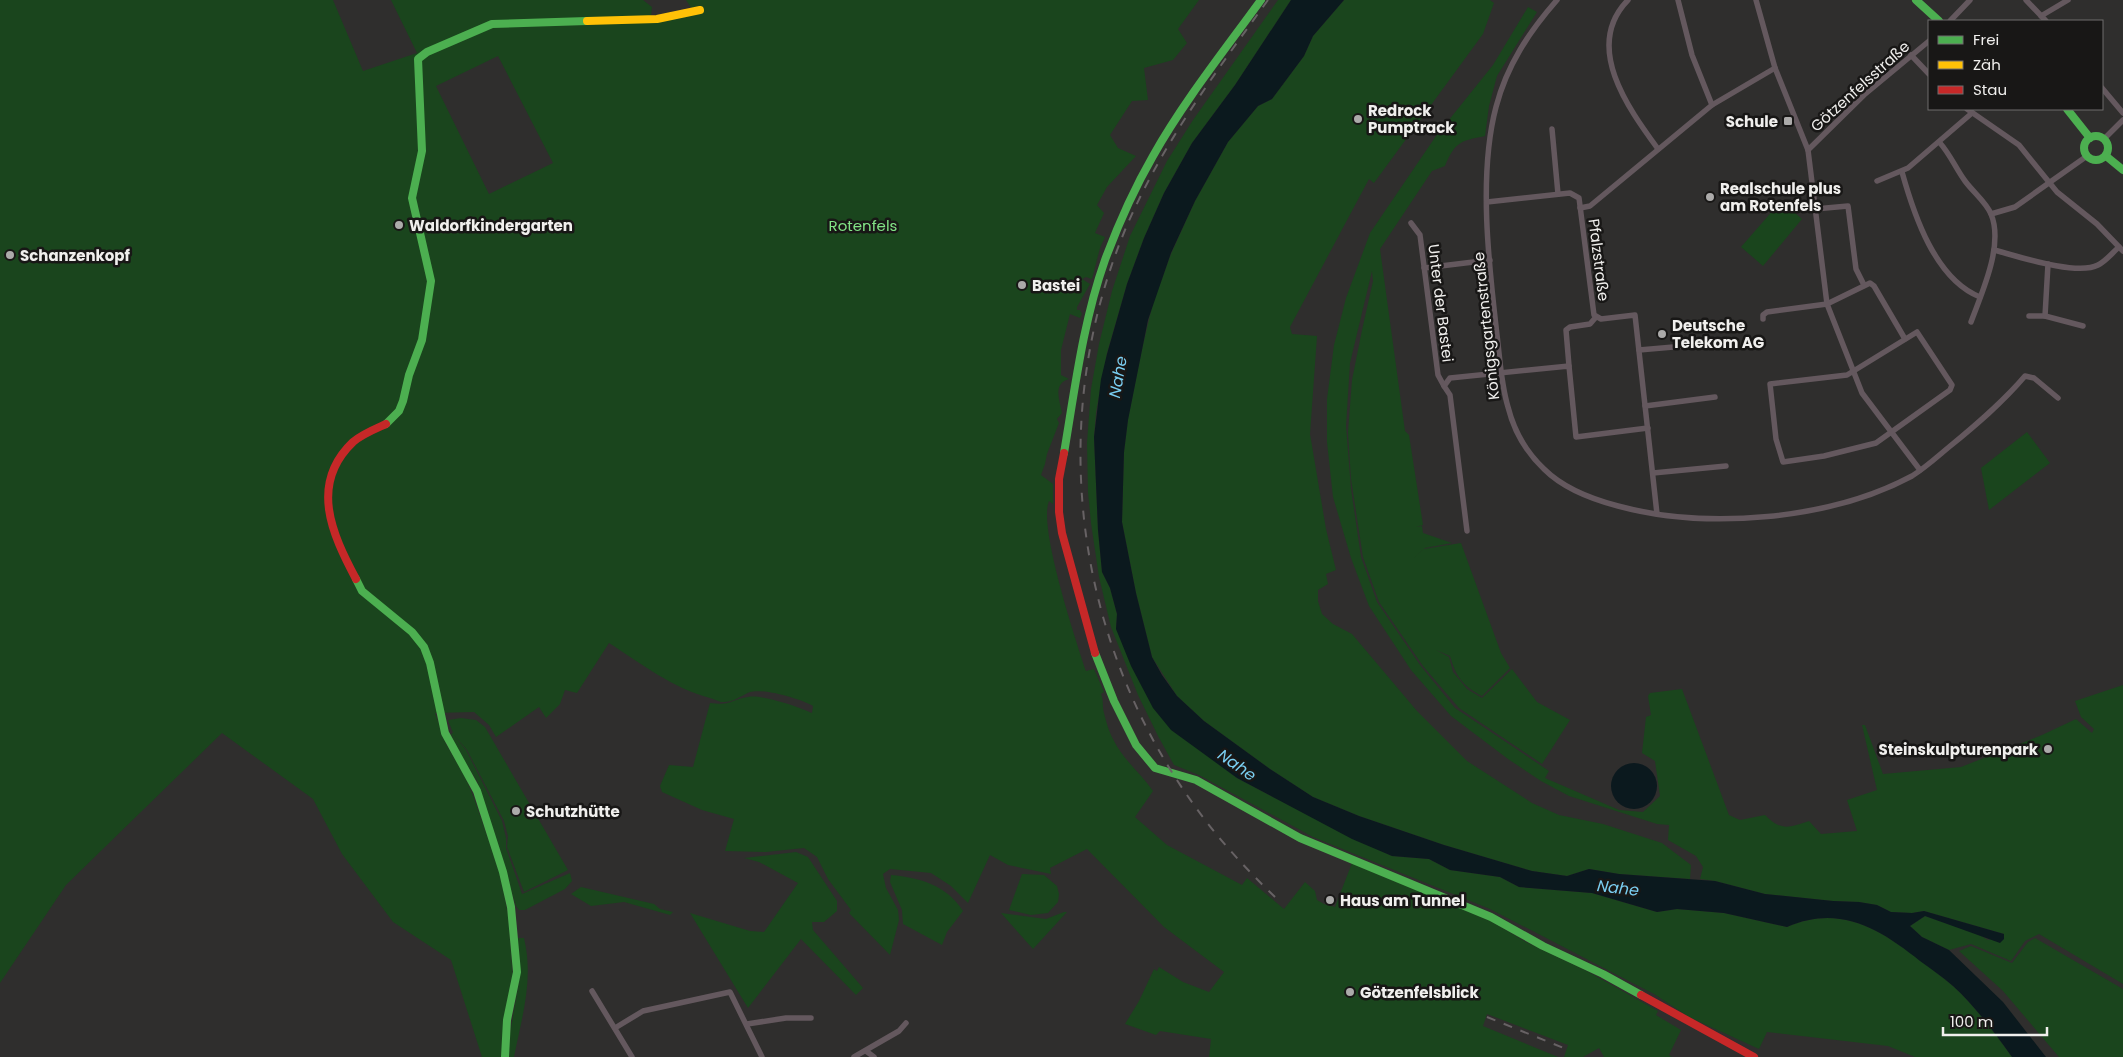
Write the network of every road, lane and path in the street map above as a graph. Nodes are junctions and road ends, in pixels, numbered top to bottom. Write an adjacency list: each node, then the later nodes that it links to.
1 (1261, 0): 84 (main road)
2 (1557, 0): 37 (street, Königsgartenstraße)
3 (1628, 0): 28 (street)
4 (1678, 0): 19 (street)
5 (1756, 0): 16 (street)
6 (1916, 0): 12 (main road)
7 (1970, 0): 13 (street)
8 (2026, 0): 11 (street)
9 (2068, 0): 11 (street)
10 (700, 10): 79 (main road)
11 (2044, 19)
12 (1938, 20)
13 (1951, 20)
14 (1928, 43): 15 (street, Götzenfelsstraße)
15 (1911, 55): 17 (street); 29 (street, Götzenfelsstraße)
16 (1775, 68): 19 (street, Pfalzstraße); 29 (street)
17 (1928, 73)
18 (2103, 89): 22 (street)
19 (1712, 105): 28 (street, Pfalzstraße)
20 (2068, 110): 25 (main road)
21 (1970, 111): 27 (street); 35 (street)
22 (2123, 113)
23 (2123, 120): 26 (street)
24 (1552, 129): 36 (street)
25 (2090, 138): 26 (main road); 30 (main road)
26 (2104, 139): 31 (main road)
27 (1940, 143): 33 (street); 40 (street)
28 (1658, 150): 38 (street, Pfalzstraße)
29 (1808, 150): 39 (street)
30 (2087, 156): 31 (main road); 35 (street)
31 (2106, 156): 32 (main road)
32 (2123, 170)
33 (1902, 172): 34 (street); 48 (street)
34 (1877, 181)
35 (2050, 183): 40 (street); 42 (street)
36 (1558, 194): 37 (street); 38 (street)
37 (1487, 202): 44 (street, Königsgartenstraße)
38 (1580, 208): 52 (street, Pfalzstraße)
39 (1814, 209): 47 (street); 49 (street)
40 (1991, 214): 43 (street)
41 (1411, 223): 46 (street, Unter der Bastei)
42 (2121, 249): 45 (street)
43 (1994, 250): 45 (street); 48 (street)
44 (1490, 260): 46 (street); 60 (street, Königsgartenstraße)
45 (2048, 264): 51 (street)
46 (1424, 268): 62 (street, Unter der Bastei)
47 (1864, 285): 49 (street); 56 (street)
48 (1980, 297): 54 (street)
49 (1827, 304): 53 (street); 61 (street)
50 (2029, 316): 51 (street)
51 (2045, 316): 55 (street)
52 (1596, 317): 58 (street, Pfalzstraße); 59 (street)
53 (1763, 319)
54 (1971, 322)
55 (2083, 326)
56 (1905, 339): 61 (street); 67 (street)
57 (1700, 342): 58 (street)
58 (1639, 350): 65 (street, Pfalzstraße)
59 (1569, 366): 60 (street, Unter der Bastei); 66 (street)
60 (1502, 372): 62 (street, Unter der Bastei); 71 (street, Königsgartenstraße)
61 (1852, 372): 67 (street); 67 (street)
62 (1444, 386): 72 (street, Unter der Bastei)
63 (1715, 398): 65 (street)
64 (2058, 398): 69 (street, Königsgartenstraße)
65 (1645, 406): 66 (street, Pfalzstraße)
66 (1648, 428): 70 (street, Pfalzstraße)
67 (1890, 433): 69 (street)
68 (1726, 466): 70 (street)
69 (1920, 470): 71 (street, Königsgartenstraße)
70 (1653, 473): 71 (street, Pfalzstraße)
71 (1657, 514)
72 (1468, 531)
73 (592, 991): 77 (street)
74 (811, 1018): 76 (street)
75 (906, 1023): 78 (street)
76 (747, 1024): 77 (street); 81 (street)
77 (615, 1028): 80 (street)
78 (866, 1051): 82 (street); 83 (street)
79 (504, 1057)
80 (632, 1057)
81 (762, 1057)
82 (854, 1057)
83 (874, 1057)
84 (1754, 1057)

